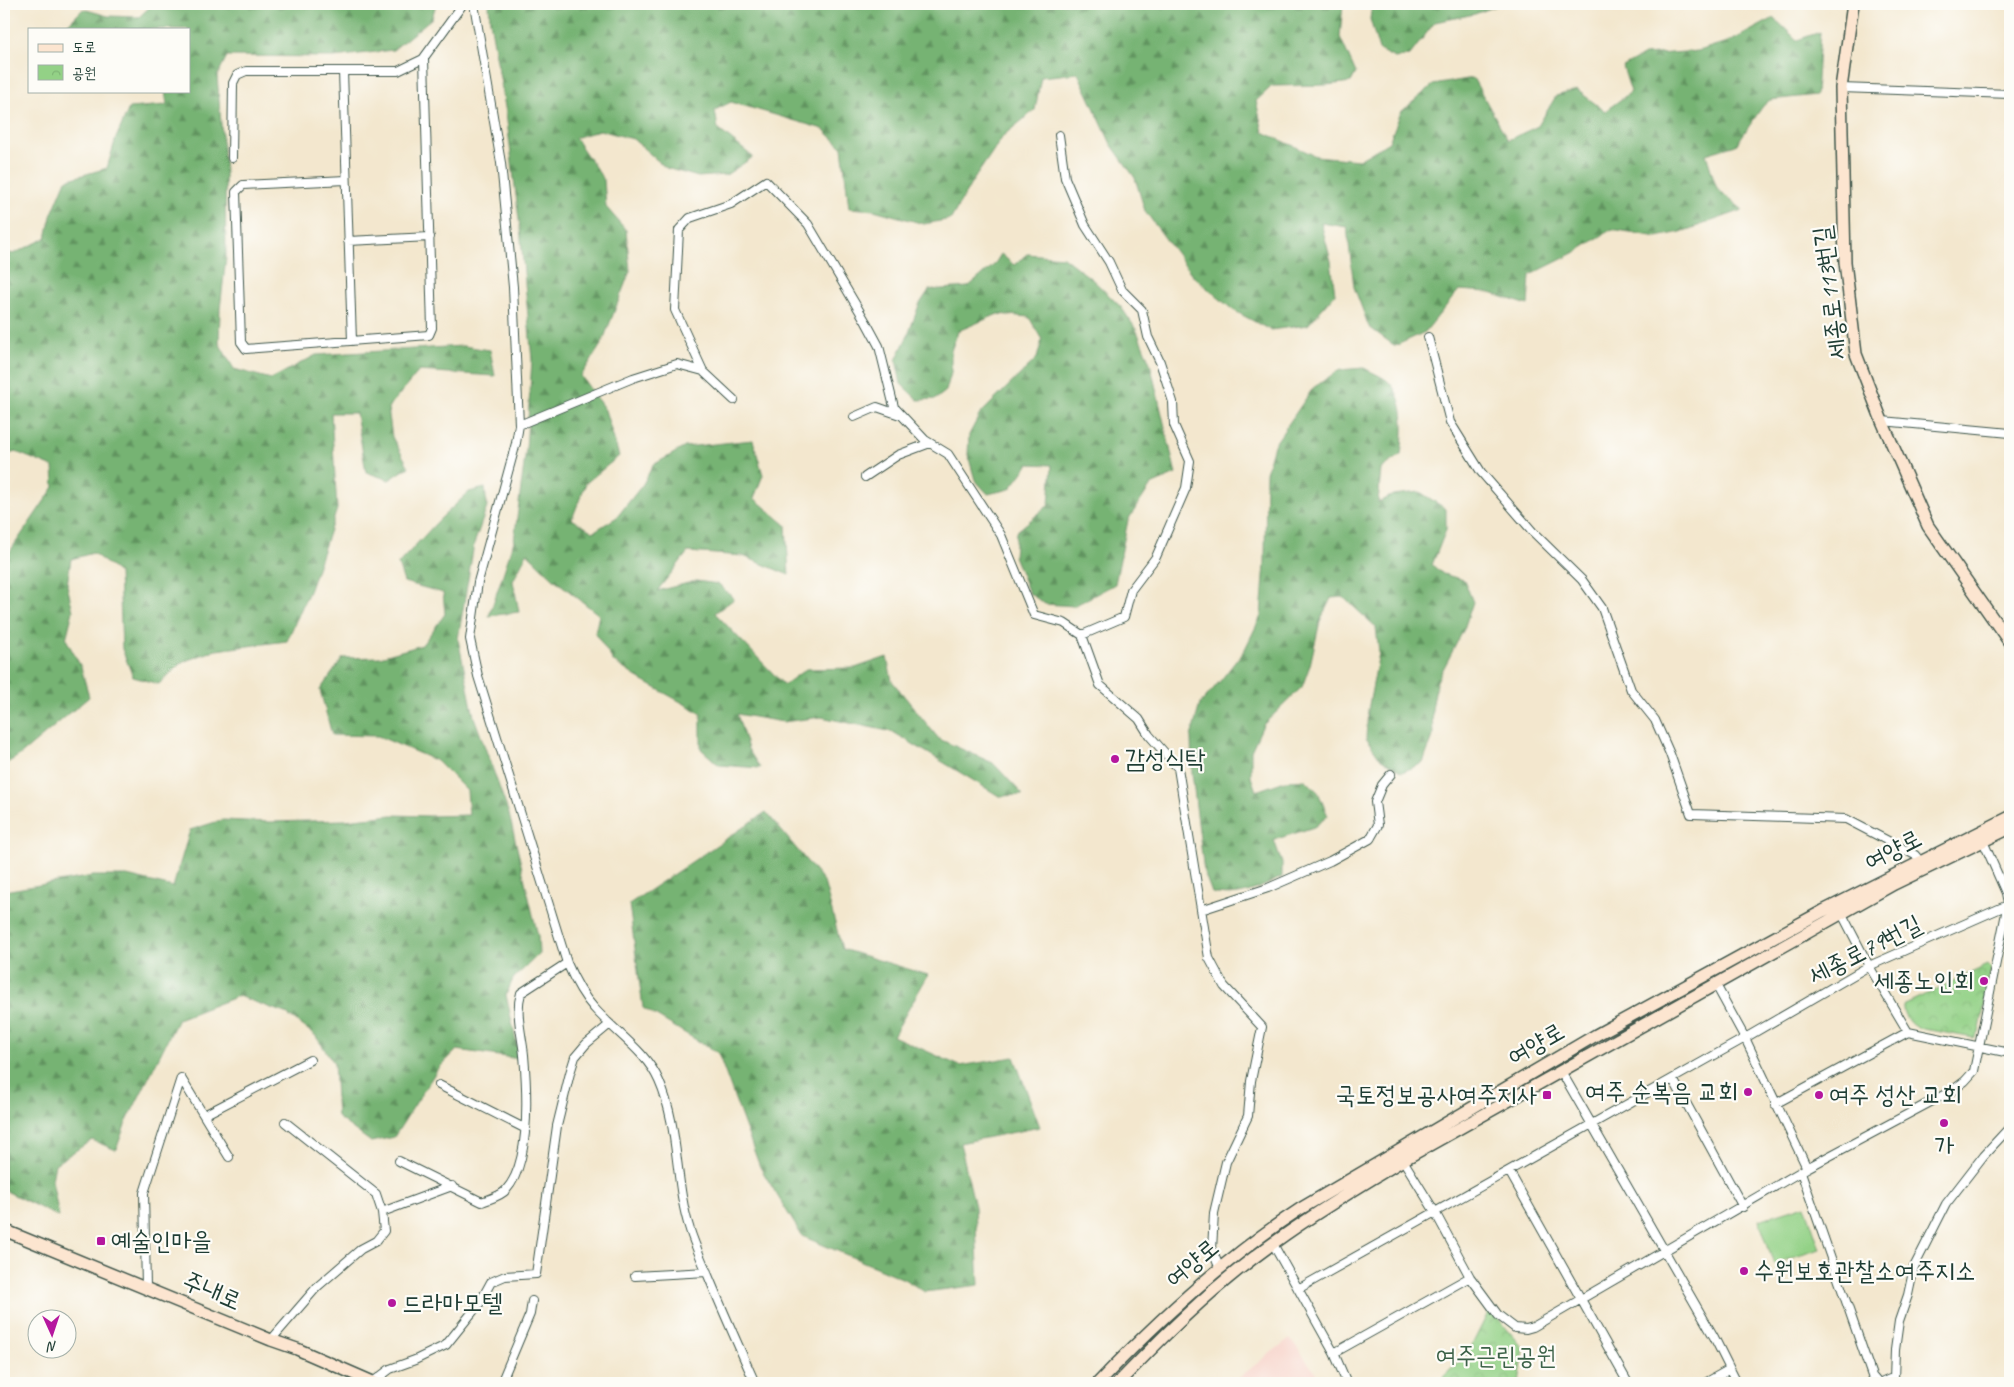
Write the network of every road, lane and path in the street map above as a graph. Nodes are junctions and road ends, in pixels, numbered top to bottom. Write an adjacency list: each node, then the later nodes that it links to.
1 (463, 4): 4 (street)
2 (474, 4): 20 (street)
3 (1853, 4): 6 (street, 세종로113번길)
4 (424, 59): 5 (street); 11 (street)
5 (343, 71): 9 (street); 10 (street)
6 (1841, 88): 7 (street); 19 (street, 세종로113번길)
7 (2010, 94)
8 (1060, 135): 24 (street)
9 (232, 158)
10 (346, 180): 12 (street); 14 (street)
11 (430, 237): 12 (street); 14 (street)
12 (348, 241): 14 (street)
13 (1428, 337): 30 (street)
14 (352, 341)
15 (702, 371): 16 (street); 17 (street); 20 (street)
16 (734, 400)
17 (902, 415): 18 (street); 22 (street)
18 (854, 417)
19 (1882, 421): 21 (street); 25 (street, 세종로113번길)
20 (519, 425): 34 (street)
21 (2010, 433)
22 (930, 443): 23 (street); 24 (street)
23 (865, 477)
24 (1082, 635): 32 (street)
25 (2010, 643)
26 (1391, 774): 32 (street)
27 (2010, 817): 30 (street, 여양로)
28 (2010, 828): 29 (street, 여양로)
29 (1983, 841): 30 (street, 여양로); 31 (street)
30 (1922, 865): 33 (street, 여양로); 43 (street, 여양로)
31 (2009, 903): 35 (street, 세종로79번길); 40 (street)
32 (1201, 910): 65 (street)
33 (1842, 914): 35 (street); 36 (street, 여양로)
34 (567, 963): 37 (street); 52 (street)
35 (1869, 966): 38 (street); 39 (street, 세종로79번길)
36 (1716, 985): 39 (street); 44 (street, 여양로)
37 (610, 1024): 66 (street); 78 (street)
38 (1908, 1032): 40 (street); 47 (street)
39 (1745, 1038): 45 (street, 세종로79번길); 47 (street)
40 (1980, 1047): 41 (street); 56 (street)
41 (2010, 1053)
42 (310, 1060): 48 (street)
43 (1554, 1060): 44 (street); 65 (street, 여양로)
44 (1561, 1071): 50 (street); 54 (street, 여양로)
45 (1673, 1079): 50 (street, 세종로79번길); 59 (street)
46 (439, 1085): 52 (street)
47 (1776, 1104): 56 (street)
48 (204, 1115): 53 (street); 70 (street)
49 (285, 1122): 60 (street)
50 (1592, 1124): 57 (street, 세종로79번길); 64 (street)
51 (2010, 1126): 77 (street)
52 (526, 1129): 58 (street)
53 (229, 1156)
54 (1403, 1160): 61 (street); 63 (street, 여양로)
55 (399, 1161): 58 (street)
56 (1804, 1170): 59 (street); 87 (street)
57 (1509, 1171): 61 (street, 세종로79번길); 72 (street)
58 (452, 1186): 60 (street)
59 (1743, 1207): 64 (street)
60 (382, 1212): 74 (street)
61 (1435, 1212): 68 (street); 71 (street, 세종로79번길)
62 (4, 1230): 70 (street, 주내로)
63 (1273, 1244): 69 (street, 여양로); 71 (street)
64 (1665, 1251): 72 (street); 76 (street)
65 (1220, 1269): 69 (street); 81 (street, 여양로)
66 (706, 1272): 67 (street); 80 (street)
67 (635, 1276)
68 (1470, 1277): 72 (street); 75 (street)
69 (1228, 1278): 82 (street, 여양로)
70 (146, 1288): 74 (street, 주내로)
71 (1298, 1289): 75 (street)
72 (1580, 1300): 84 (street)
73 (532, 1301): 79 (street)
74 (271, 1340): 78 (street, 주내로)
75 (1334, 1353): 83 (street)
76 (1730, 1369): 85 (street); 86 (street)
77 (1896, 1382): 87 (street)
78 (374, 1383)
79 (502, 1383)
80 (756, 1383)
81 (1098, 1383)
82 (1118, 1383)
83 (1347, 1383)
84 (1628, 1383)
85 (1705, 1383)
86 (1737, 1383)
87 (1880, 1383)

